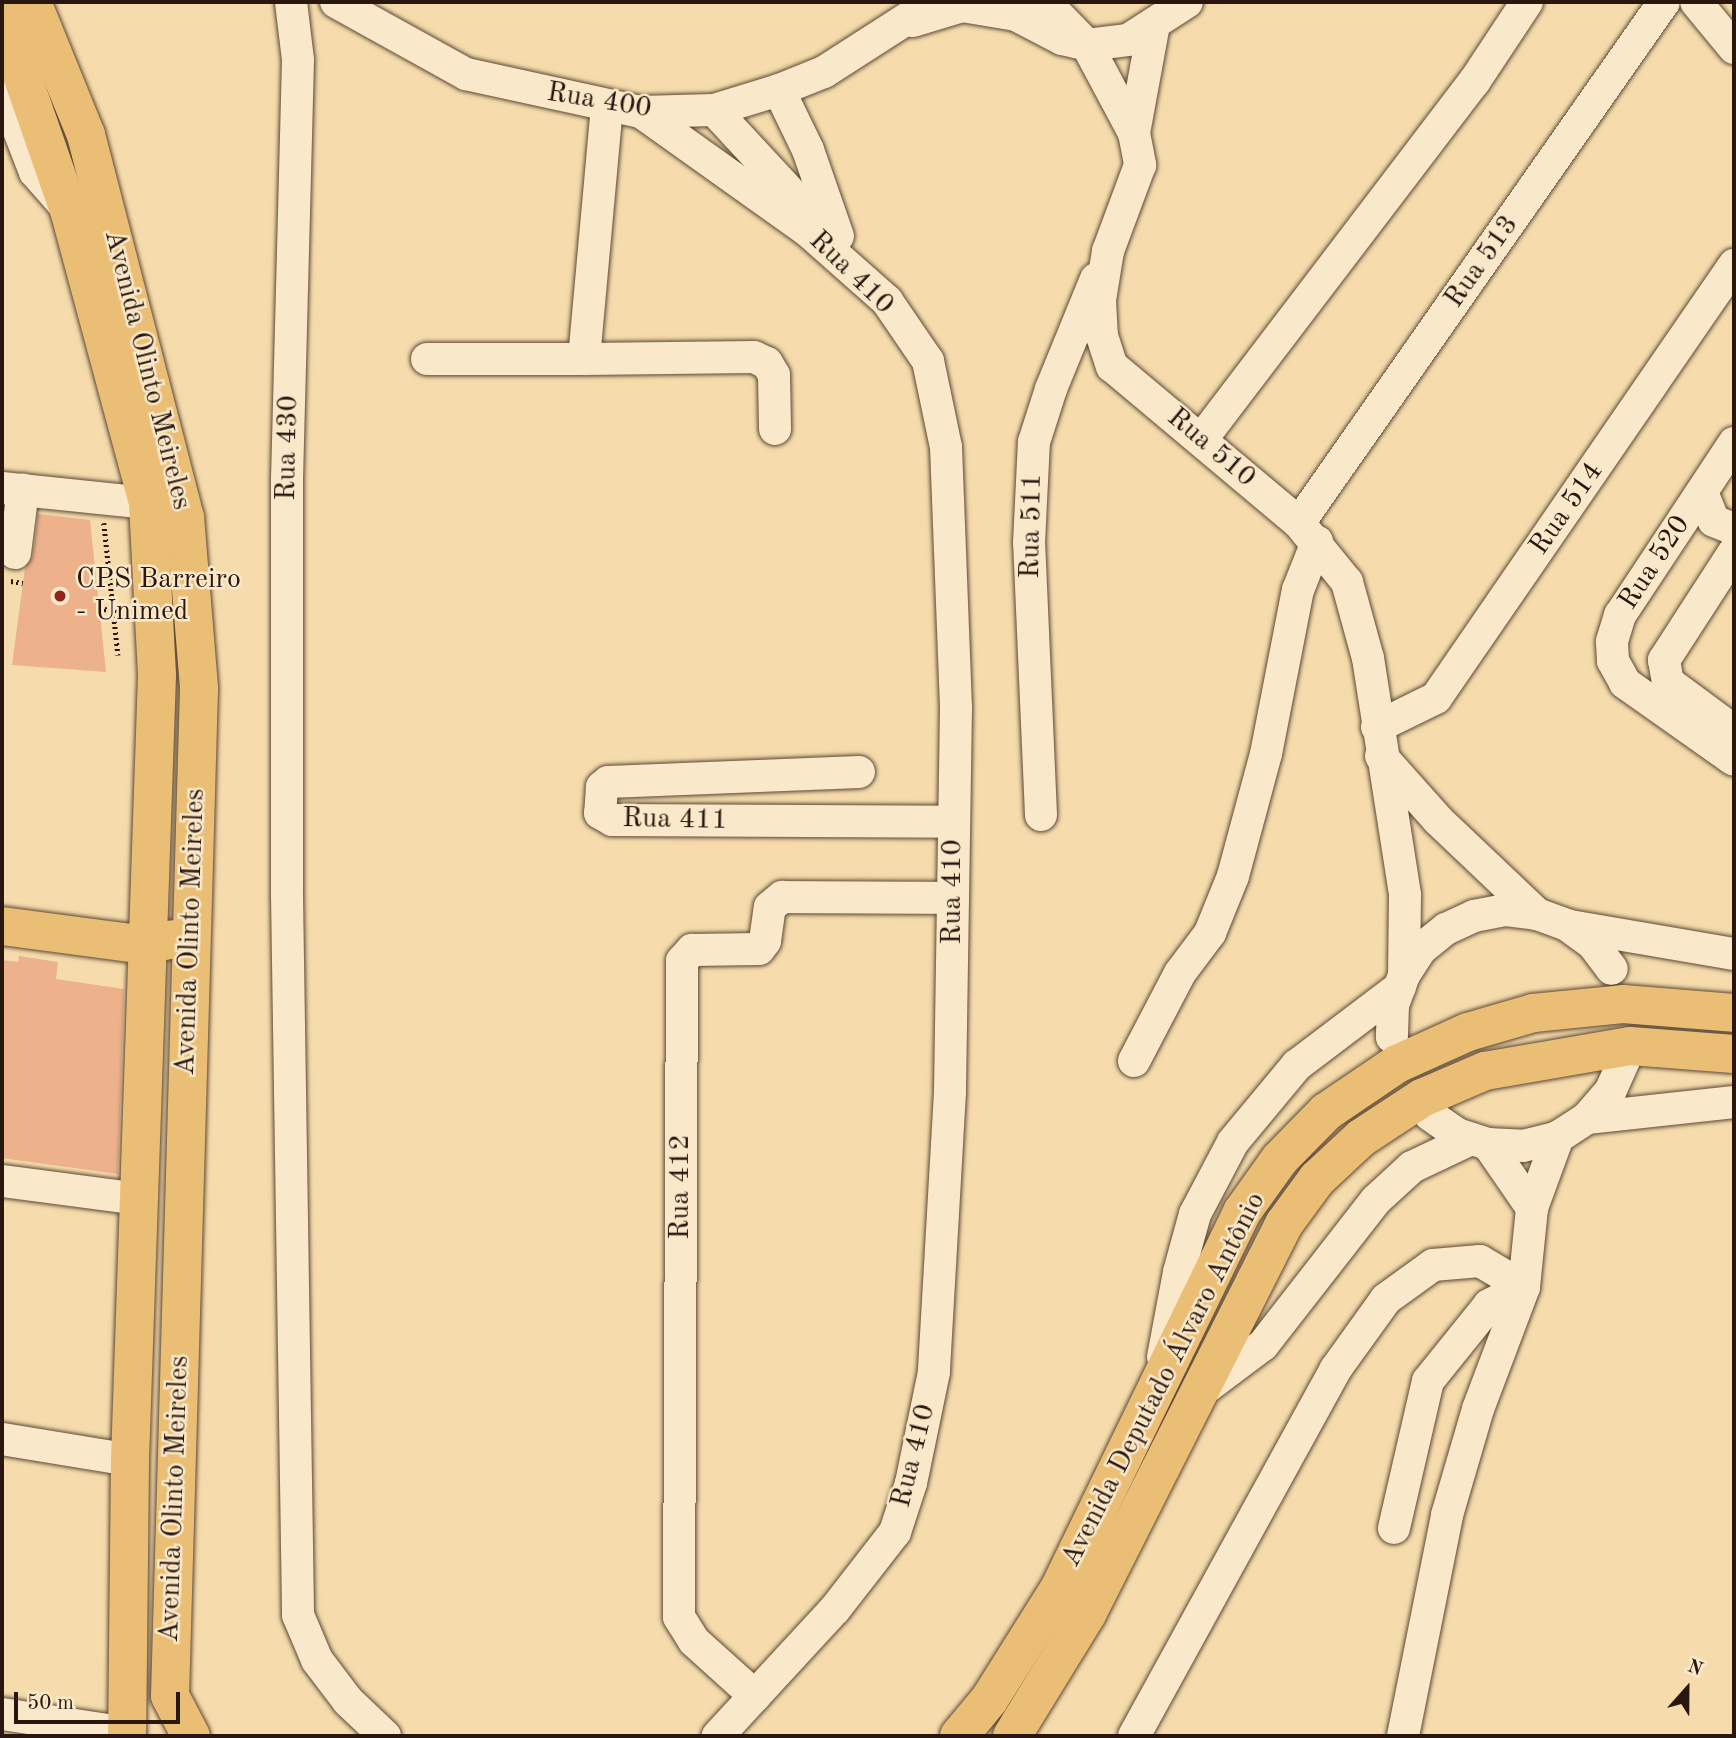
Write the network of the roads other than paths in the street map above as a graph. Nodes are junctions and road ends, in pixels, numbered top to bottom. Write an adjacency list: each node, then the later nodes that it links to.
1 (291, 2): 74 (street, Rua 430)
2 (336, 2): 15 (street, Rua 400)
3 (933, 2): 10 (street)
4 (1045, 2): 11 (street, Rua 510)
5 (1527, 2): 27 (street)
6 (1664, 2): 33 (street, Rua 513)
7 (1696, 2): 12 (street)
8 (1170, 9): 11 (street); 18 (street, Rua 510)
9 (27, 12): 19 (main road, Avenida Olinto Meireles); 46 (main road, Avenida Olinto Meireles)
10 (905, 24): 11 (street); 14 (street, Rua 400)
11 (1087, 46): 18 (street, Rua 510)
12 (1734, 48)
13 (2, 87): 19 (street, Avenida Olinto Meireles)
14 (779, 90): 16 (street, Rua 400); 20 (street)
15 (607, 106): 17 (street, Rua 400); 25 (street)
16 (714, 110): 17 (street, Rua 400); 20 (street)
17 (641, 112): 23 (street, Rua 410)
18 (1134, 133): 21 (street, Rua 510)
19 (69, 211): 31 (main road, Avenida Olinto Meireles)
20 (841, 247): 23 (street)
21 (1108, 251): 27 (street, Rua 510); 40 (street, Rua 511)
22 (1734, 265): 37 (street, Rua 514)
23 (887, 302): 41 (street, Rua 410)
24 (427, 359): 25 (street)
25 (584, 359): 26 (street)
26 (775, 429)
27 (1200, 440): 33 (street, Rua 510)
28 (1734, 443): 29 (street, Rua 520)
29 (1718, 477): 32 (street); 38 (street, Rua 520)
30 (12, 489): 31 (street); 35 (street)
31 (148, 503): 47 (main road, Avenida Olinto Meireles)
32 (1734, 529)
33 (1308, 532): 37 (street, Rua 510); 55 (street, Rua 513)
34 (1734, 552): 36 (street, Rua 520)
35 (11, 553)
36 (1734, 731)
37 (1379, 742): 43 (street); 50 (street, Rua 510)
38 (1734, 760)
39 (859, 772): 41 (street, Rua 411)
40 (1041, 815)
41 (953, 822): 42 (street, Rua 410)
42 (953, 898): 70 (street, Rua 410); 70 (street, Rua 412)
43 (1537, 914): 44 (street); 50 (street)
44 (1567, 925): 48 (street); 49 (street)
45 (2, 926): 47 (main road)
46 (191, 934): 47 (main road); 73 (main road, Avenida Olinto Meireles)
47 (147, 945): 62 (main road, Avenida Olinto Meireles)
48 (1734, 954)
49 (1612, 969)
50 (1402, 981): 52 (street, Rua 510); 65 (street)
51 (1734, 1013): 65 (main road, Avenida Deputado Álvaro Antônio)
52 (1392, 1037)
53 (1734, 1054): 66 (main road, Avenida Deputado Álvaro Antônio)
54 (1624, 1060): 58 (street)
55 (1134, 1061)
56 (1734, 1102): 58 (street)
57 (1430, 1115): 60 (street)
58 (1587, 1118): 59 (street)
59 (1558, 1137): 60 (street); 63 (street)
60 (1480, 1141): 63 (street); 66 (street)
61 (2, 1181): 62 (street)
62 (138, 1199): 68 (main road, Avenida Olinto Meireles)
63 (1532, 1208): 64 (street)
64 (1524, 1287): 69 (street); 78 (street); 79 (street)
65 (1158, 1384): 76 (main road, Avenida Deputado Álvaro Antônio)
66 (1198, 1394): 77 (main road, Avenida Deputado Álvaro Antônio)
67 (2, 1439): 68 (street)
68 (130, 1460): 72 (main road, Avenida Olinto Meireles)
69 (1394, 1528)
70 (755, 1696): 75 (street, Rua 410)
71 (2, 1714): 72 (street)
72 (137, 1735)
73 (191, 1736)
74 (385, 1736)
75 (718, 1736)
76 (959, 1736)
77 (1012, 1736)
78 (1135, 1736)
79 (1403, 1736)

